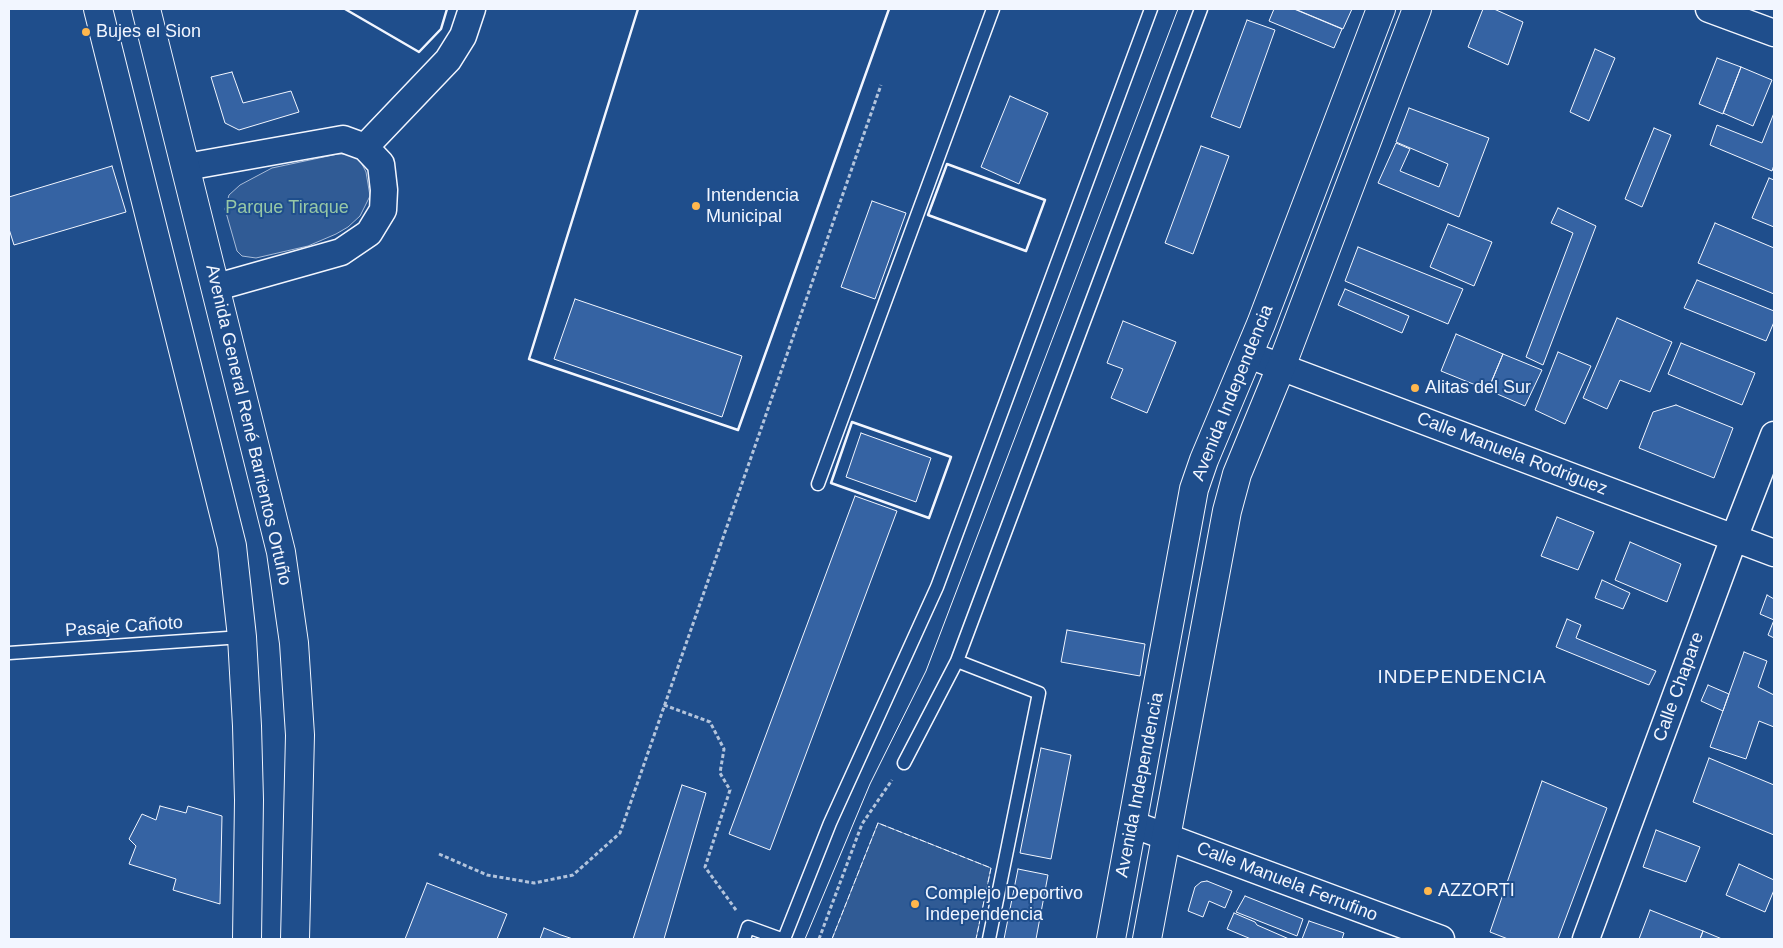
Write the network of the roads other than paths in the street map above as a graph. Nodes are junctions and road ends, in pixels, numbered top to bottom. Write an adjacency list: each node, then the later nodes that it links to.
1 (98, 9): 20 (main road)
2 (146, 9): 12 (main road, Avenida General René Barrientos Ortuño)
3 (472, 9): 11 (street)
4 (994, 9): 17 (lane)
5 (1151, 9): 29 (lane)
6 (1201, 9): 22 (lane)
7 (1381, 9): 14 (main road, Avenida Independencia)
8 (1417, 9): 15 (main road, Avenida Independencia)
9 (1709, 9): 10 (street)
10 (1774, 33)
11 (364, 147): 12 (street); 13 (street)
12 (186, 167): 13 (main road, Avenida General René Barrientos Ortuño)
13 (216, 287): 27 (main road, Avenida General René Barrientos Ortuño)
14 (1249, 355): 15 (street, Calle Manuela Rodriguez); 24 (main road, Avenida Independencia)
15 (1282, 367): 18 (street, Calle Manuela Rodriguez); 25 (main road, Avenida Independencia)
16 (1774, 435): 18 (street, Calle Chapare)
17 (818, 484)
18 (1734, 538): 19 (street, Calle Manuela Rodriguez); 34 (street, Calle Chapare)
19 (1774, 554)
20 (242, 637): 21 (lane, Pasaje Cañoto); 26 (main road)
21 (9, 653)
22 (957, 661): 23 (lane); 30 (lane)
23 (904, 763)
24 (1132, 824): 25 (street, Calle Manuela Ferrufino); 31 (main road, Avenida Independencia)
25 (1166, 836): 32 (main road, Avenida Independencia); 33 (street, Calle Manuela Ferrufino)
26 (247, 939)
27 (295, 939)
28 (744, 939): 29 (lane)
29 (782, 939)
30 (989, 939)
31 (1111, 939)
32 (1147, 939)
33 (1441, 939)
34 (1586, 939)

